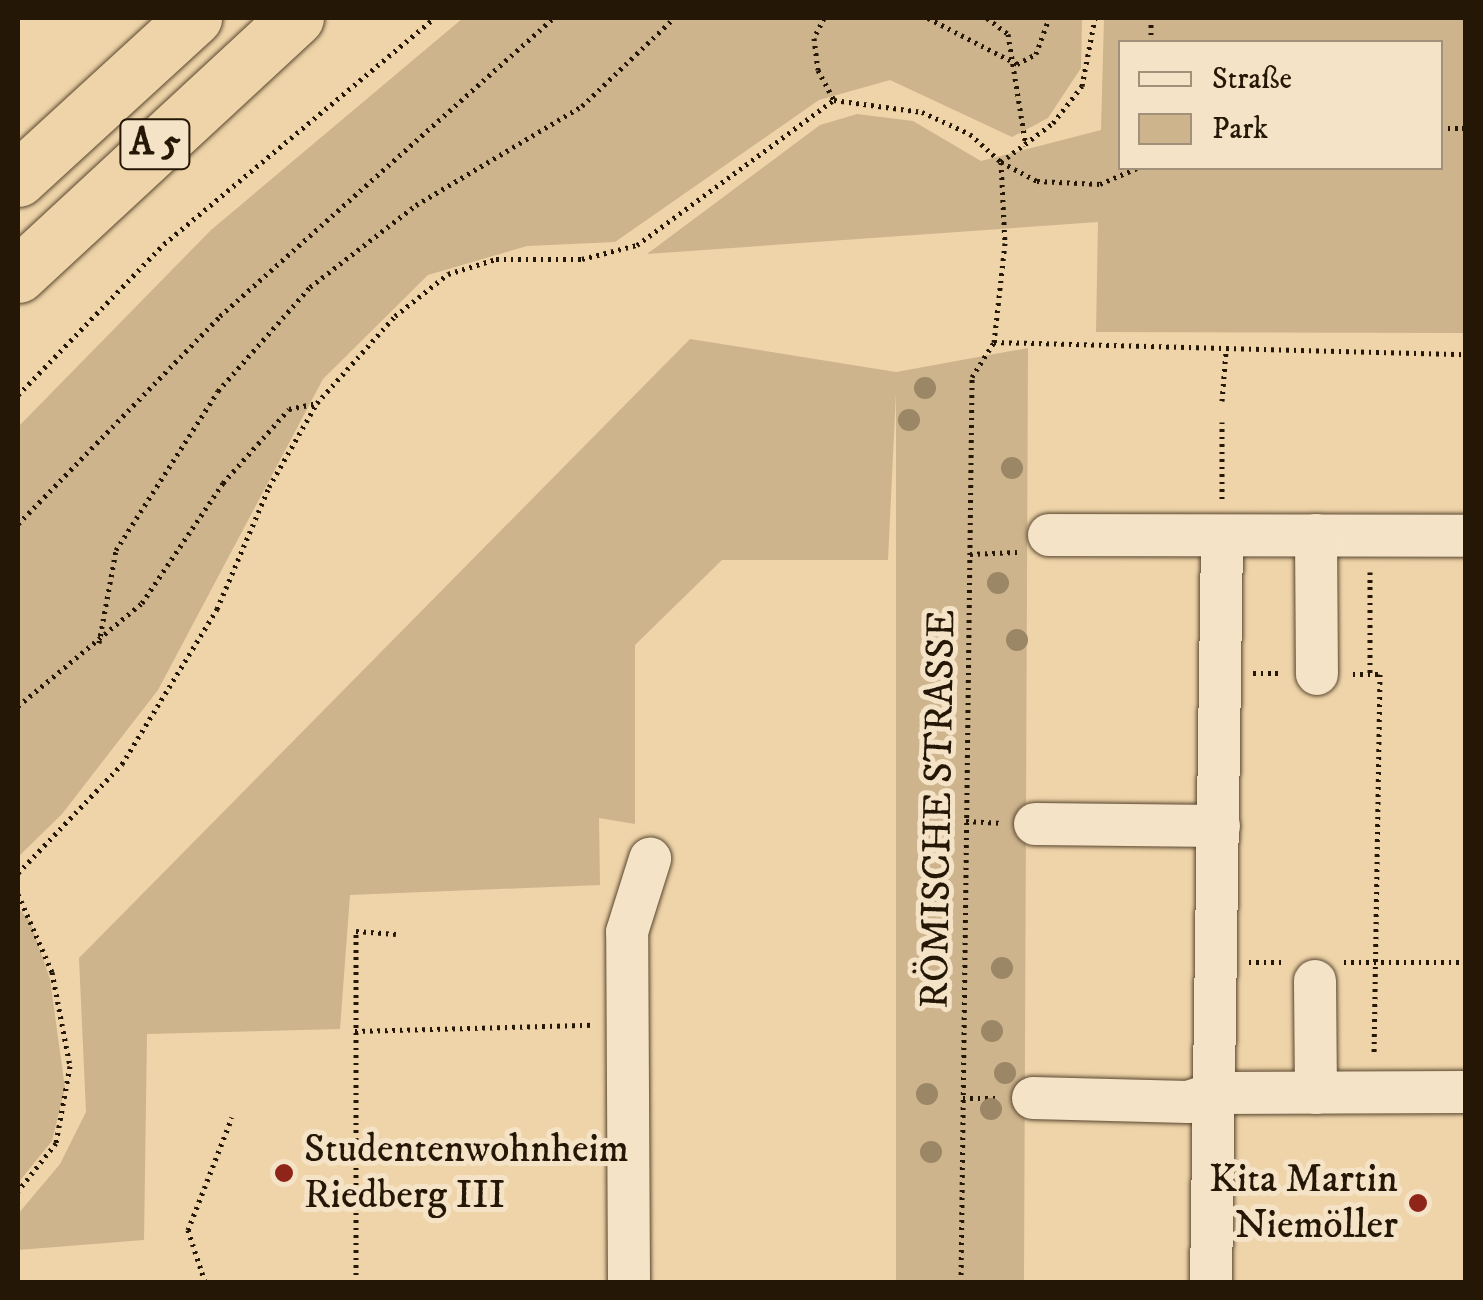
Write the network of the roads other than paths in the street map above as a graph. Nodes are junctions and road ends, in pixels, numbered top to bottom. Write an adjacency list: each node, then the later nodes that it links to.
1 (194, 18): 3 (highway, A 5)
2 (296, 18): 4 (highway, A 5)
3 (18, 180)
4 (18, 275)
5 (1316, 535): 7 (street); 8 (street); 9 (street)
6 (1048, 536): 8 (street)
7 (1466, 536)
8 (1222, 537): 11 (street)
9 (1317, 674)
10 (1035, 824): 11 (street)
11 (1219, 826): 16 (street)
12 (650, 860): 18 (street)
13 (1315, 981): 14 (street)
14 (1316, 1092): 15 (street); 16 (street)
15 (1466, 1092)
16 (1216, 1093): 17 (street); 19 (street)
17 (1033, 1098)
18 (629, 1282)
19 (1211, 1282)

